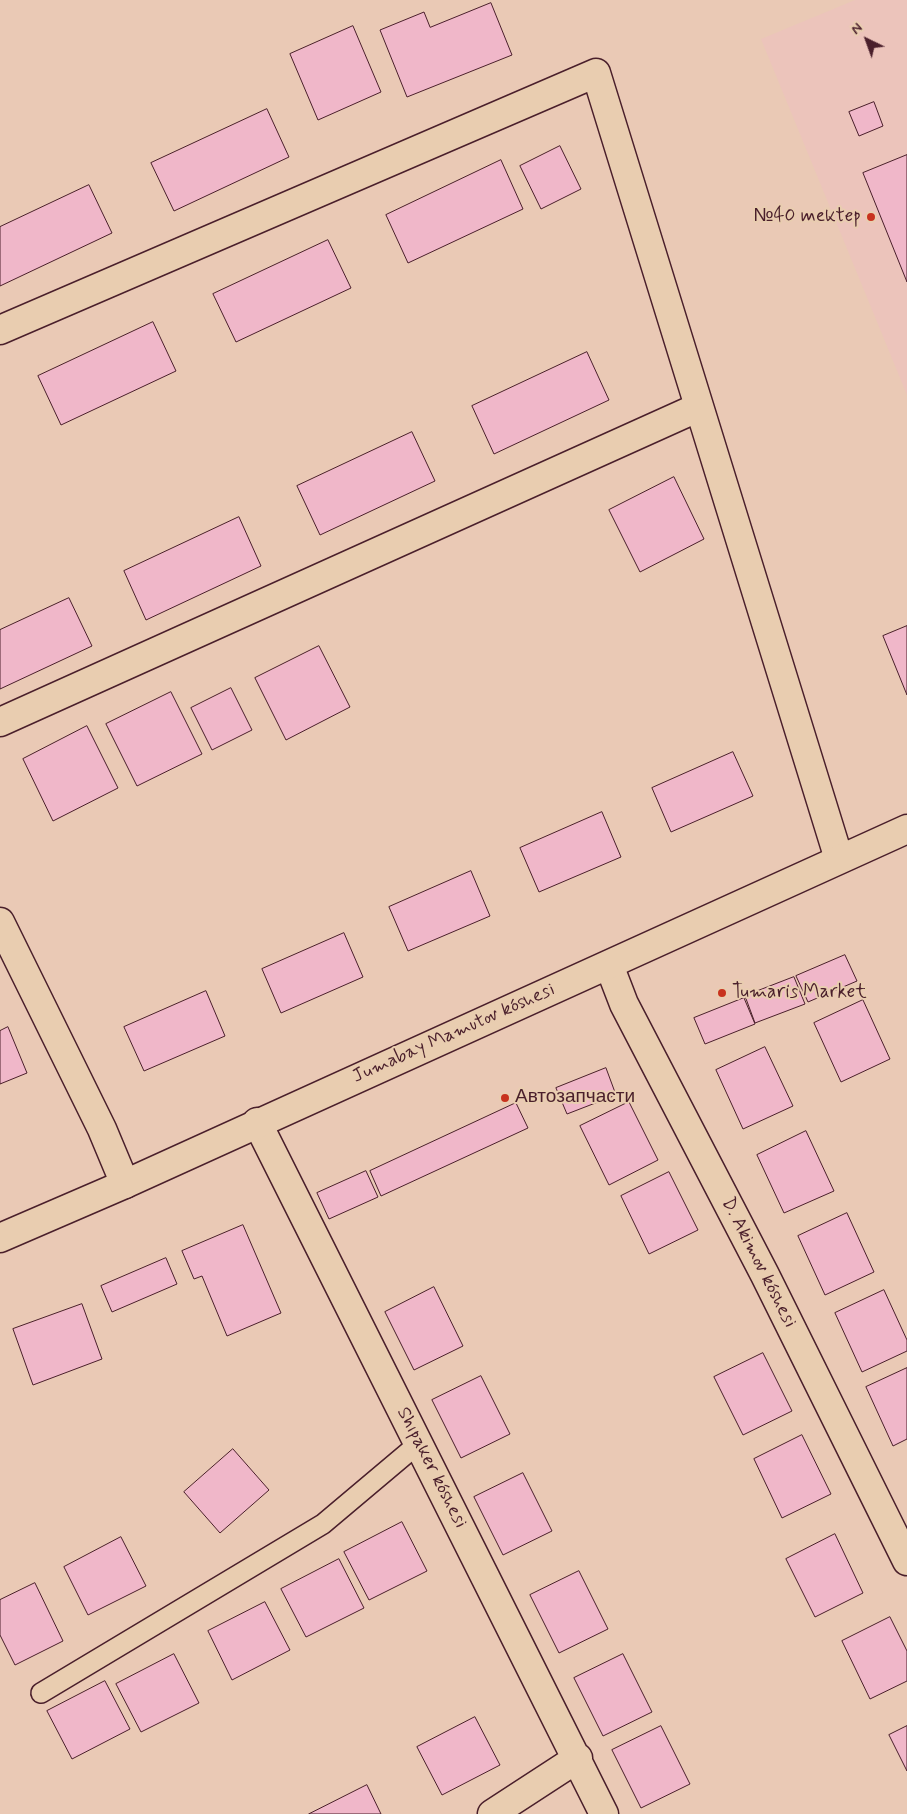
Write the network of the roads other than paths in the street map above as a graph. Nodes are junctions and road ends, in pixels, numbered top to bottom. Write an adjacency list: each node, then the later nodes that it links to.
1 (0, 330): 2 (street)
2 (699, 408): 3 (street); 5 (street)
3 (0, 722)
4 (907, 828): 5 (street, Jumabay Mamutov kóshesi)
5 (839, 859): 7 (street, Jumabay Mamutov kóshesi)
6 (0, 922): 9 (street)
7 (609, 964): 8 (street, Jumabay Mamutov kóshesi); 12 (street, D. Akimov kóshesi)
8 (257, 1122): 9 (street, Jumabay Mamutov kóshesi); 11 (street, Shıpaker kóshesi)
9 (125, 1184): 10 (street, Jumabay Mamutov kóshesi)
10 (0, 1238)
11 (418, 1444): 13 (lane); 14 (street, Shıpaker kóshesi)
12 (907, 1560)
13 (42, 1693)
14 (578, 1758): 15 (street); 16 (street, Shıpaker kóshesi)
15 (492, 1814)
16 (604, 1814)

